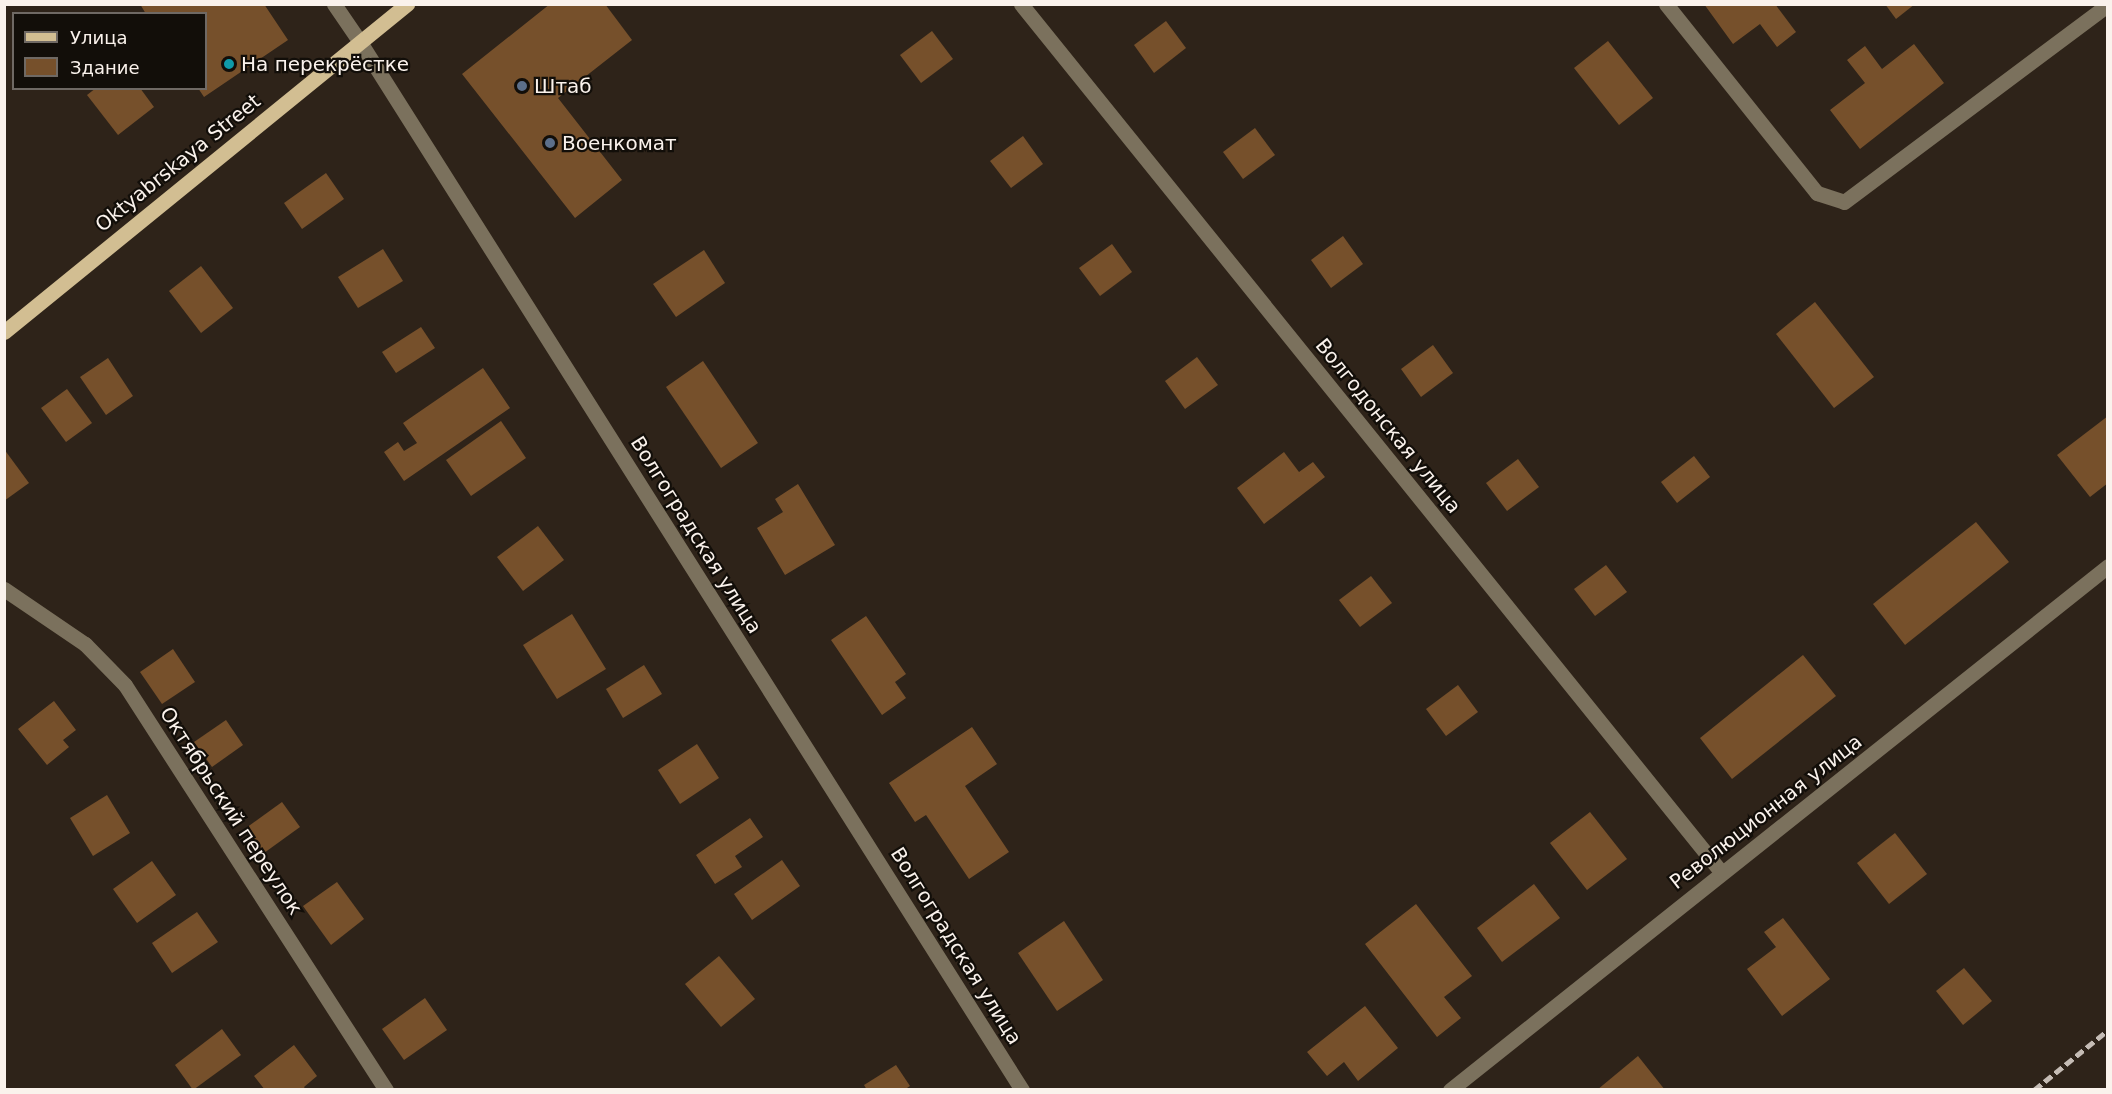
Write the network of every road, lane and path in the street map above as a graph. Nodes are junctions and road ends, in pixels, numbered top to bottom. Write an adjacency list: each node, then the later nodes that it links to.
1 (334, 4): 6 (street, Волгоградская улица)
2 (407, 4): 6 (main road, Oktyabrskaya Street)
3 (1021, 4): 10 (street, Волгодонская улица)
4 (1666, 4): 5 (street)
5 (2102, 11)
6 (360, 42): 7 (main road, Oktyabrskaya Street); 12 (street, Волгоградская улица)
7 (4, 332)
8 (2108, 566): 10 (street, Революционная улица)
9 (4, 589): 11 (street, Октябрьский переулок)
10 (1722, 873): 13 (street, Революционная улица)
11 (386, 1089)
12 (1022, 1089)
13 (1450, 1089)

